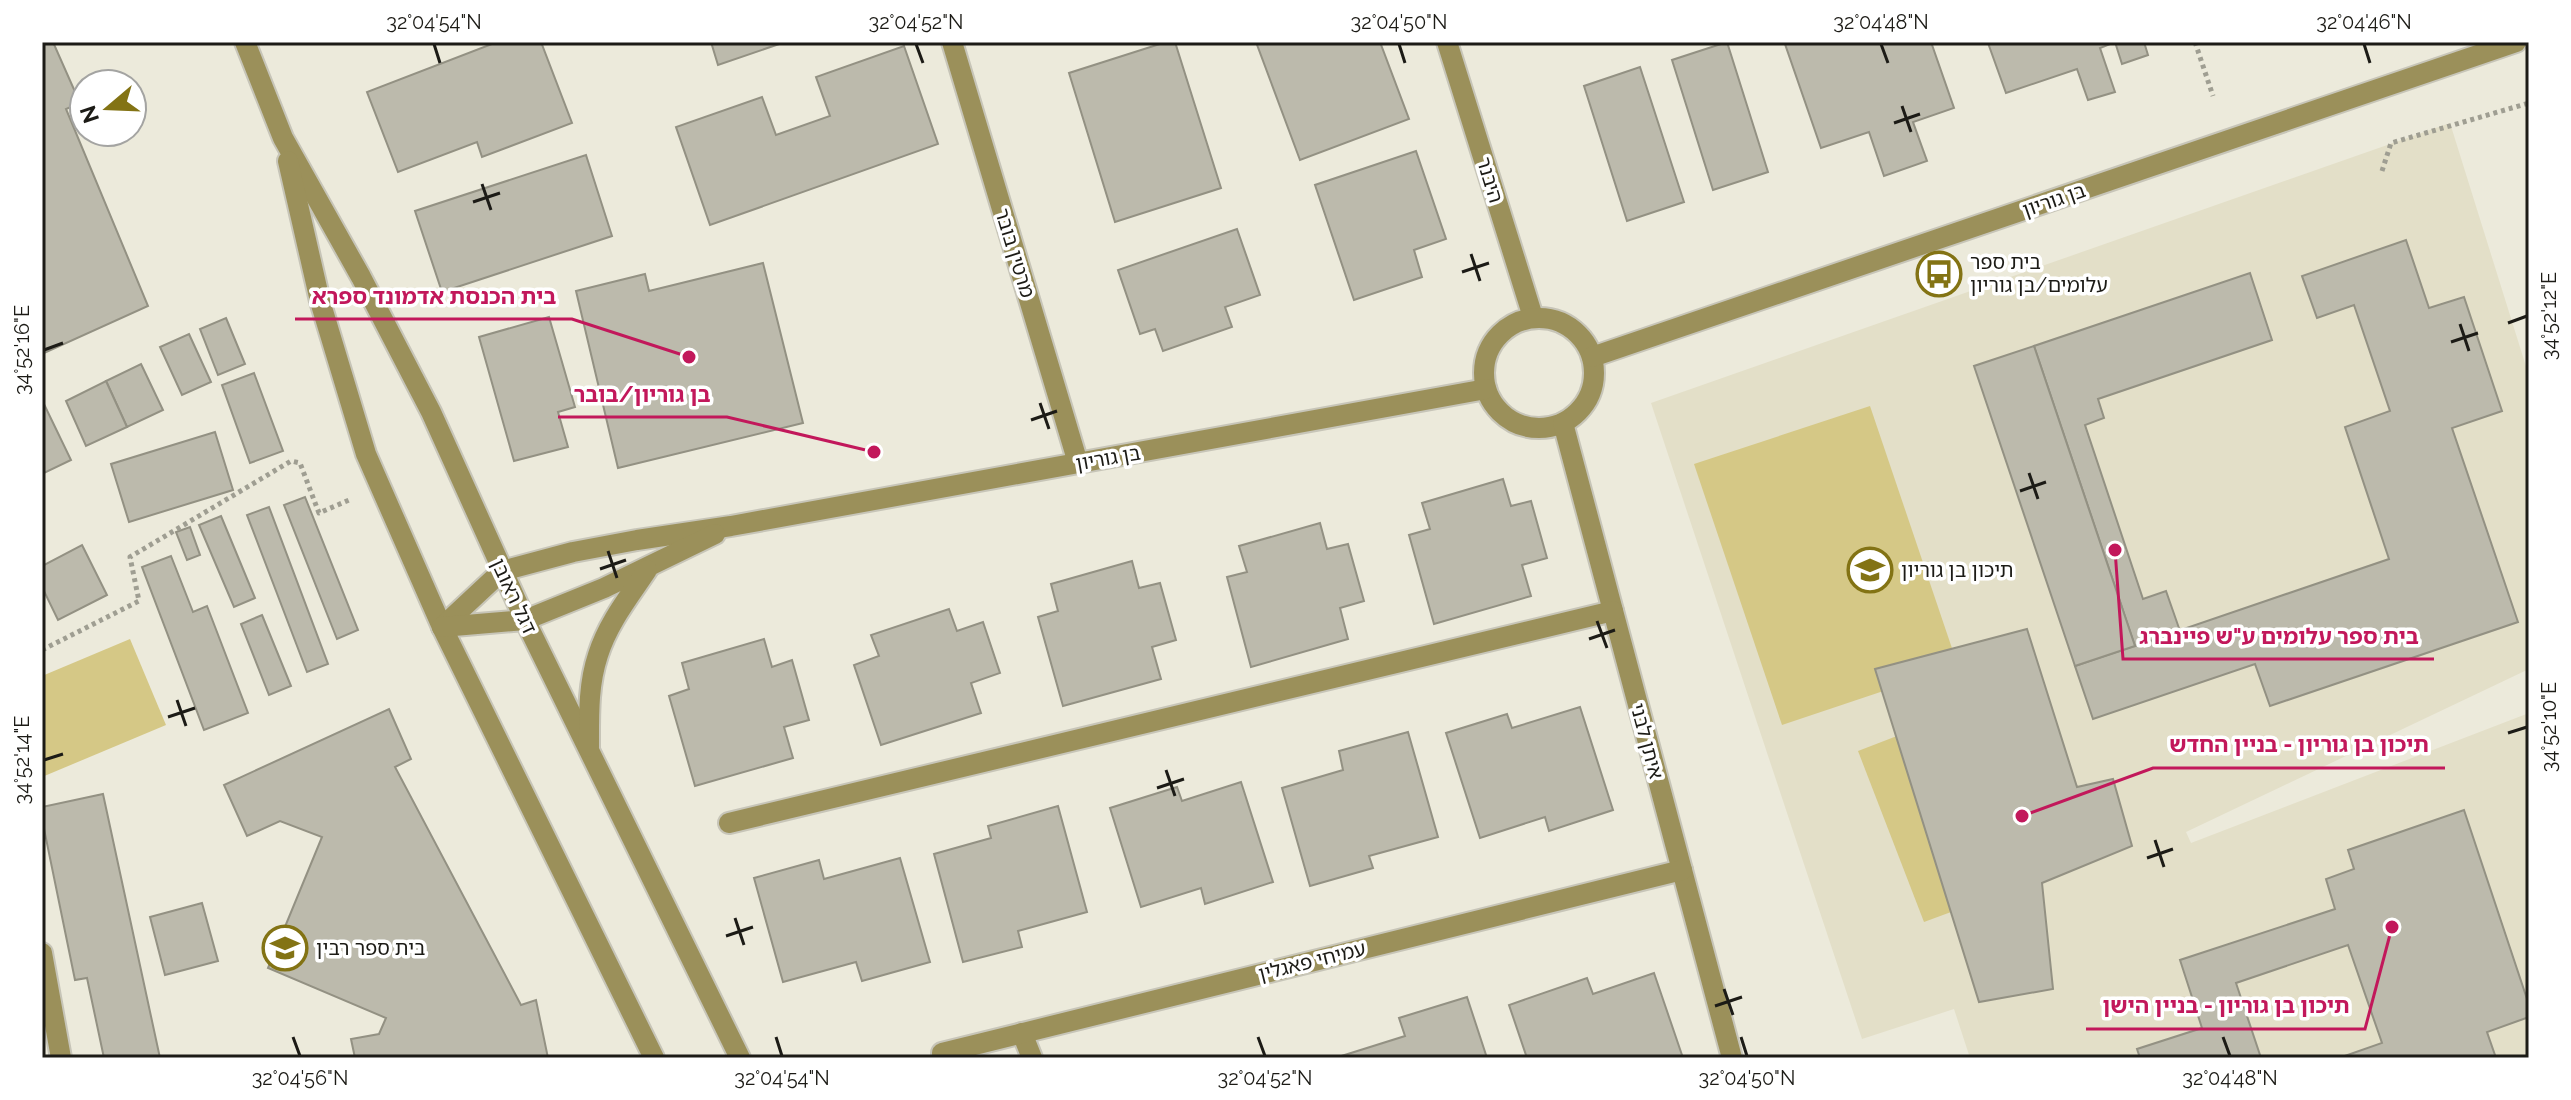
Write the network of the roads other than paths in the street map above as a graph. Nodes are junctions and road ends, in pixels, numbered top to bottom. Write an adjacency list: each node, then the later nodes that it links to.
1 (245, 42): 5 (street, דגל ראובן)
2 (952, 42): 10 (street, מרטין בובר)
3 (1447, 42): 6 (street, היבנר)
4 (2516, 42): 7 (street, בן גוריון)
5 (283, 138): 13 (street, דגל ראובן); 16 (street, דגל ראובן)
6 (1533, 317): 7 (street); 8 (street)
7 (1592, 357): 9 (street)
8 (1486, 389): 9 (street); 10 (street, בן גוריון)
9 (1563, 423): 14 (street, איתן לבני)
10 (1078, 463): 11 (street, בן גוריון)
11 (731, 526): 12 (street, בן גוריון); 13 (street, בן גוריון)
12 (647, 569): 15 (street, בן גוריון); 17 (street)
13 (502, 571): 15 (street, דגל ראובן); 16 (street, בן גוריון)
14 (1613, 611): 18 (street); 19 (street, איתן לבני)
15 (525, 620): 16 (street, בן גוריון); 17 (street, דגל ראובן)
16 (442, 627): 24 (street, דגל ראובן)
17 (589, 751): 25 (street, דגל ראובן)
18 (729, 823)
19 (1682, 870): 21 (street, עמיחי פאגלין); 27 (street, איתן לבני)
20 (42, 953): 23 (street)
21 (1022, 1033): 22 (street, עמיחי פאגלין); 26 (street)
22 (942, 1053)
23 (61, 1058)
24 (654, 1058)
25 (740, 1058)
26 (1032, 1058)
27 (1732, 1058)

